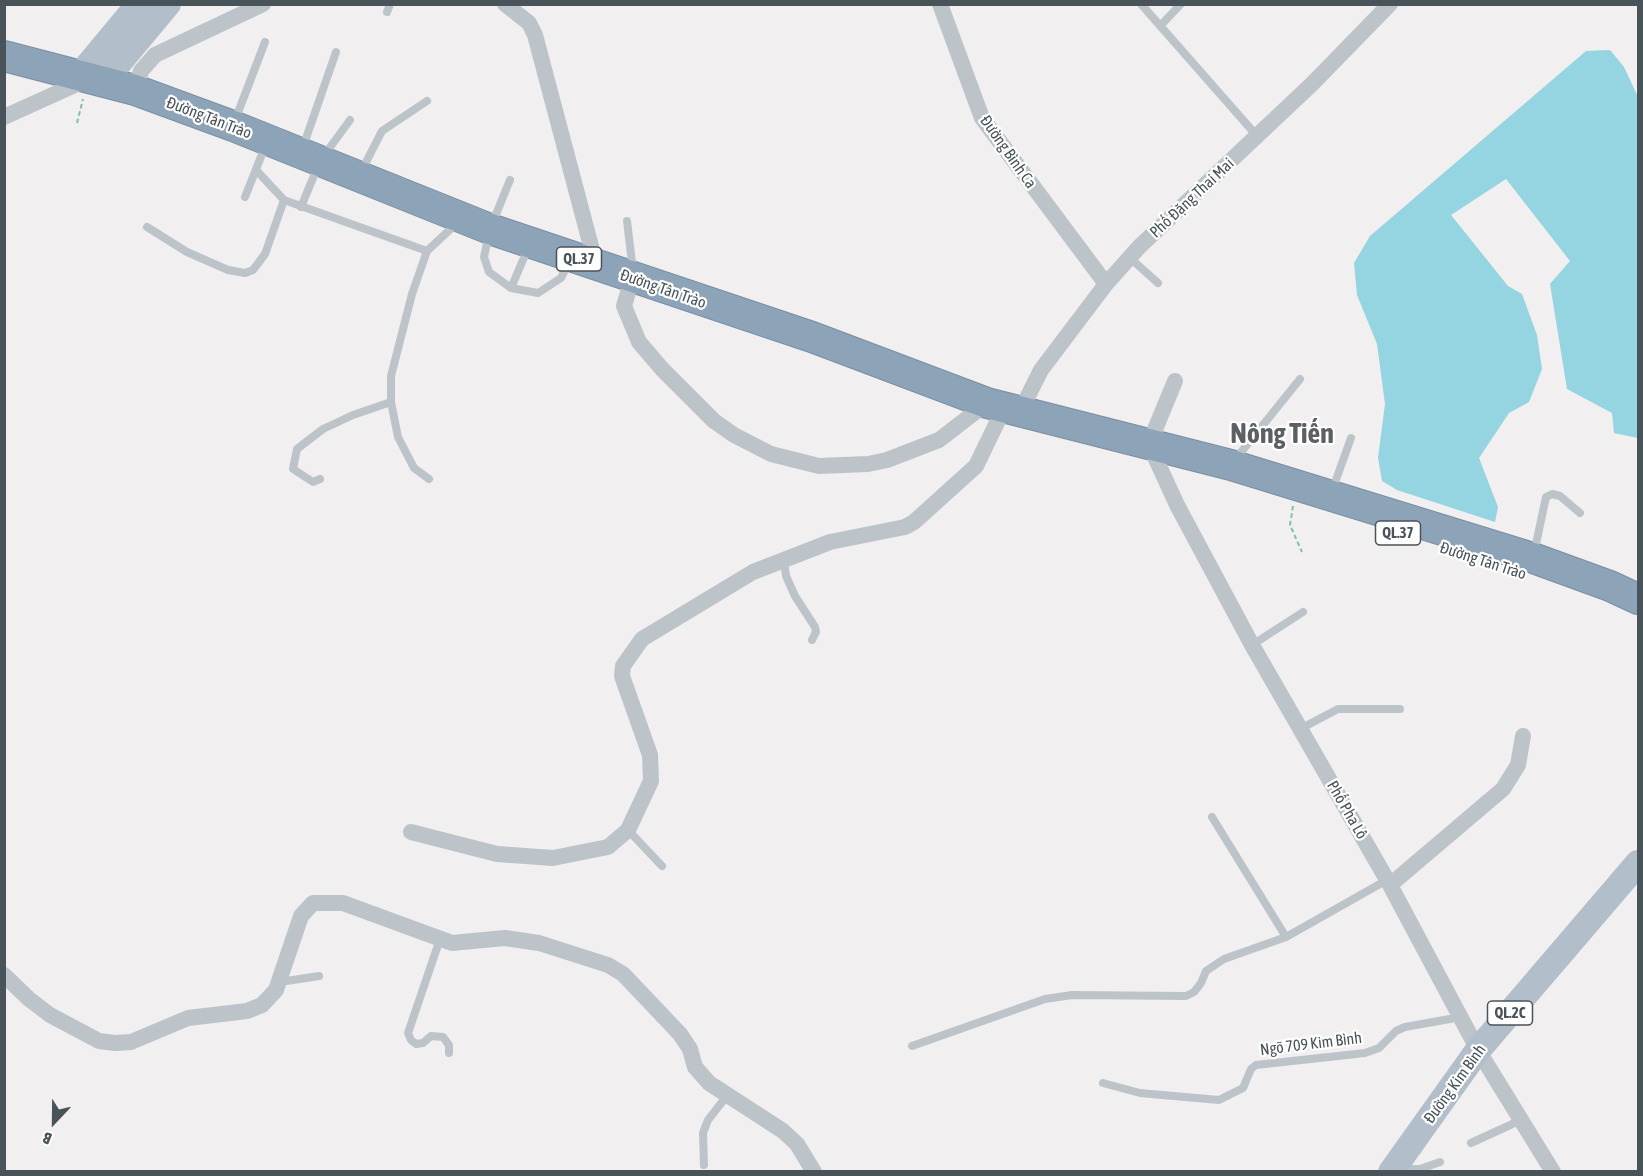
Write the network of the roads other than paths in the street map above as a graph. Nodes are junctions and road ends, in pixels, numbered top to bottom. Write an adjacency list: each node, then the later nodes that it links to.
1 (139, 4): 13 (main road)
2 (168, 4): 13 (main road)
3 (263, 4): 14 (street)
4 (505, 4): 35 (street)
5 (940, 4): 38 (street, Đường Bình Ca)
6 (1141, 4): 9 (lane)
7 (1181, 4): 9 (lane)
8 (1390, 4): 19 (street, Phố Đặng Thai Mai)
9 (1160, 26): 19 (lane)
10 (265, 42): 18 (lane)
11 (336, 52): 21 (lane)
12 (4, 56): 13 (highway, Đường Tân Trào / QL.37)
13 (90, 79): 14 (highway, Đường Tân Trào / QL.37); 16 (street)
14 (135, 90): 18 (highway, Đường Tân Trào / QL.37)
15 (427, 101): 23 (lane)
16 (4, 117)
17 (350, 120): 21 (lane)
18 (233, 126): 20 (highway, Đường Tân Trào / QL.37)
19 (1257, 136): 34 (street, Phố Đặng Thai Mai)
20 (267, 141): 21 (highway, Đường Tân Trào / QL.37); 22 (lane)
21 (311, 157): 23 (highway, Đường Tân Trào / QL.37); 27 (lane)
22 (257, 171): 25 (lane); 26 (lane)
23 (359, 176): 28 (highway, Đường Tân Trào / QL.37)
24 (510, 180): 31 (lane)
25 (245, 197)
26 (284, 200): 27 (lane); 30 (lane)
27 (301, 207): 33 (lane)
28 (461, 218): 31 (highway, Đường Tân Trào / QL.37); 33 (lane)
29 (627, 221): 36 (lane)
30 (147, 227)
31 (490, 229): 32 (highway, Đường Tân Trào / QL.37); 39 (lane)
32 (530, 243): 35 (highway, Đường Tân Trào / QL.37); 39 (lane)
33 (428, 251): 42 (lane)
34 (1130, 258): 37 (lane); 38 (street, Phố Đặng Thai Mai)
35 (584, 261): 36 (highway, Đường Tân Trào / QL.37); 39 (lane)
36 (632, 279): 43 (highway, Đường Tân Trào / QL.37); 43 (street)
37 (1158, 283)
38 (1106, 284): 43 (street, Phố Đặng Thai Mai)
39 (511, 288)
40 (1300, 379): 46 (lane)
41 (1175, 381): 45 (street)
42 (391, 402): 47 (lane); 48 (lane)
43 (1004, 408): 45 (highway, Đường Tân Trào / QL.37); 51 (street, Phố Đặng Thai Mai)
44 (1351, 438): 49 (lane)
45 (1154, 446): 46 (highway, Đường Tân Trào / QL.37); 52 (highway, Đường Tân Trào / QL.37); 57 (street, Phố Pha Lô)
46 (1231, 465): 49 (highway, Đường Tân Trào / QL.37)
47 (320, 479)
48 (429, 480)
49 (1330, 495): 52 (highway, Đường Tân Trào / QL.37)
50 (1580, 513): 52 (lane)
51 (784, 560): 56 (lane); 62 (street, Phố Đặng Thai Mai)
52 (1527, 566): 53 (highway, Đường Tân Trào / QL.37); 55 (highway, Đường Tân Trào / QL.37)
53 (1638, 599)
54 (1303, 612): 57 (lane)
55 (1638, 618)
56 (812, 640)
57 (1252, 645): 59 (street, Phố Pha Lô)
58 (1400, 709): 59 (lane)
59 (1300, 729): 66 (street, Phố Pha Lô)
60 (1523, 736): 66 (street)
61 (1212, 816): 67 (lane)
62 (628, 830): 63 (street); 65 (lane)
63 (411, 832)
64 (1638, 863): 74 (main road, Đường Kim Bình / QL.2C)
65 (662, 866)
66 (1389, 882): 67 (lane); 72 (street, Phố Pha Lô)
67 (1286, 937): 73 (lane)
68 (440, 939): 71 (street); 75 (lane); 77 (street)
69 (4, 975): 71 (street)
70 (319, 976): 71 (lane)
71 (280, 982)
72 (1461, 1017): 74 (street, Phố Pha Lô); 76 (lane, Ngõ 709 Kim Bình)
73 (912, 1046)
74 (1478, 1050): 78 (street, Phố Pha Lô); 82 (main road, Đường Kim Bình / QL.2C)
75 (449, 1053)
76 (1103, 1083)
77 (726, 1097): 81 (lane); 83 (street)
78 (1521, 1120): 79 (lane); 84 (street, Phố Pha Lô)
79 (1472, 1143)
80 (1440, 1162): 82 (lane)
81 (704, 1165)
82 (1392, 1170)
83 (814, 1172)
84 (1553, 1172)

